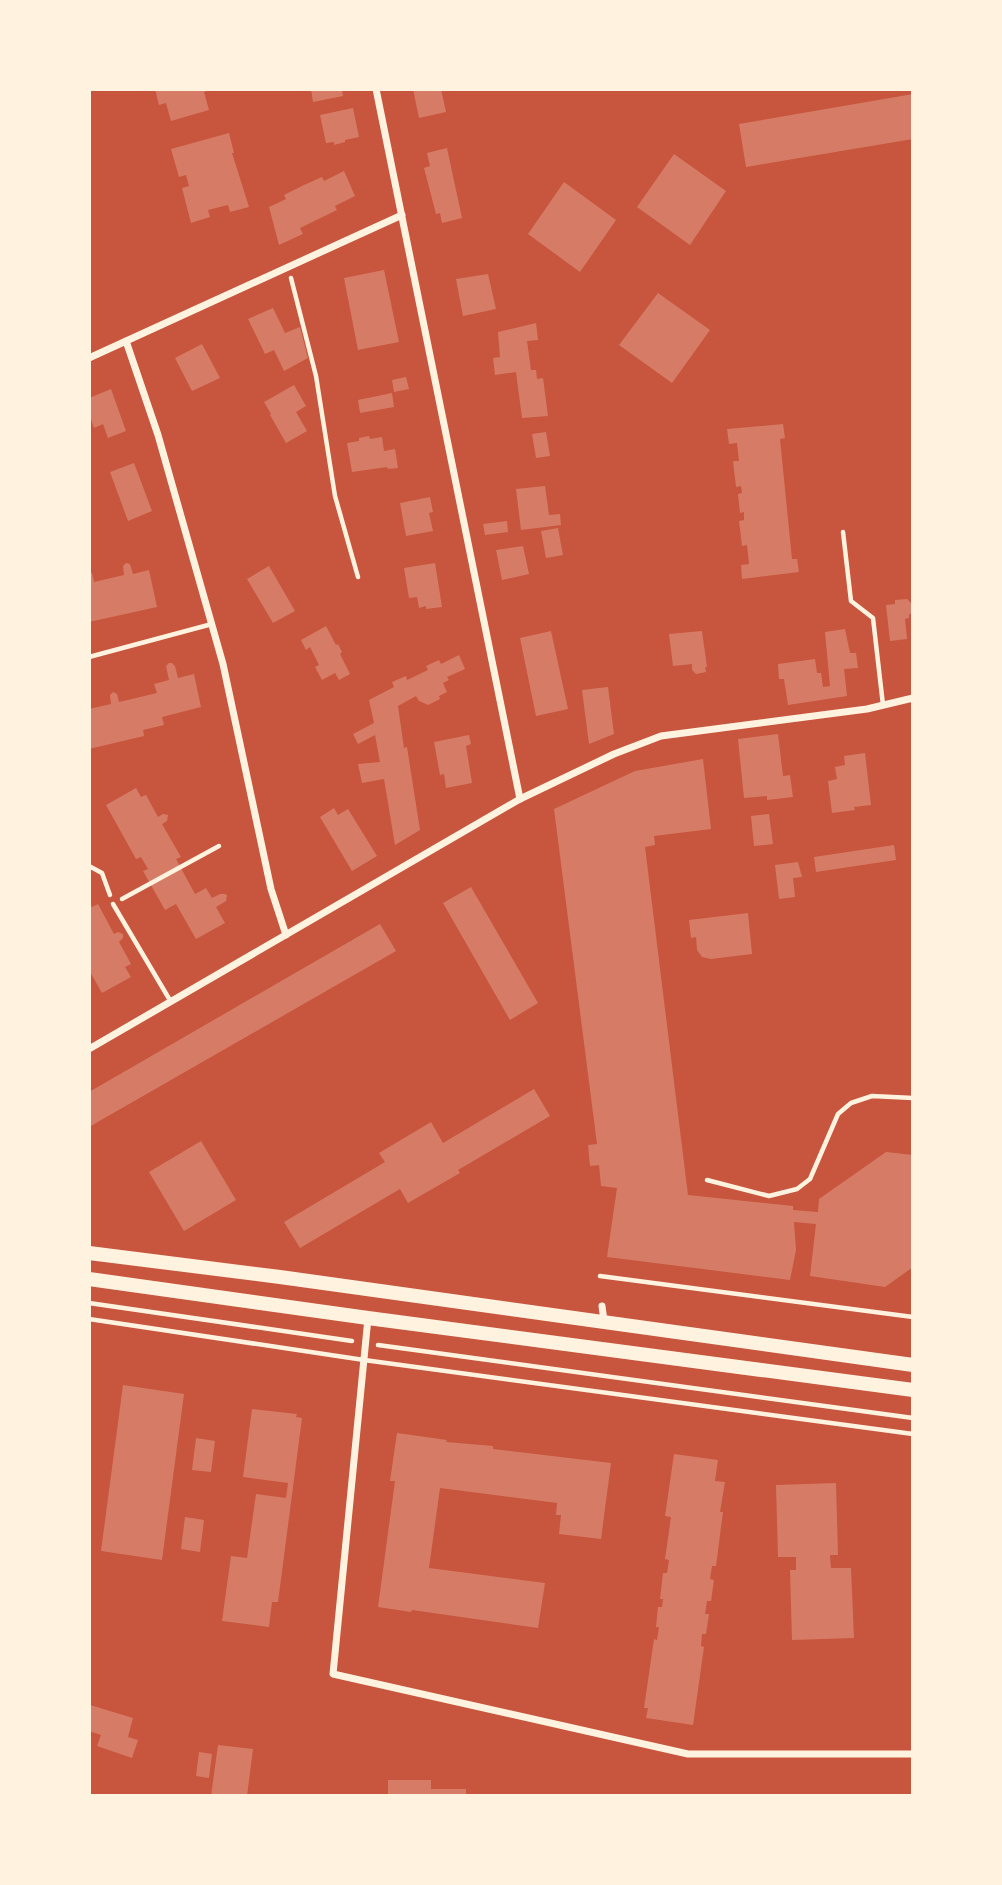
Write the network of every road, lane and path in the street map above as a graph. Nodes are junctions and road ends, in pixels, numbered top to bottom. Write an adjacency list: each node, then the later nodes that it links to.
1 (376, 89): 2 (street)
2 (402, 215): 3 (street); 12 (street)
3 (288, 267): 4 (street); 7 (path)
4 (126, 341): 5 (street); 8 (street)
5 (89, 358)
6 (844, 532): 11 (lane)
7 (358, 577)
8 (212, 624): 9 (lane); 16 (street)
9 (89, 657)
10 (913, 698): 11 (street)
11 (883, 706): 12 (street)
12 (520, 799): 16 (street)
13 (219, 846): 15 (path)
14 (89, 866): 15 (path)
15 (113, 904): 17 (lane)
16 (286, 935): 17 (street)
17 (171, 1002): 18 (street)
18 (89, 1049)
19 (913, 1098): 20 (lane)
20 (707, 1180)
21 (89, 1253): 30 (main road)
22 (600, 1276): 25 (lane)
23 (89, 1279): 26 (main road)
24 (89, 1303): 28 (path)
25 (913, 1317)
26 (368, 1318): 28 (street); 31 (main road)
27 (89, 1319): 29 (lane)
28 (366, 1343): 29 (street); 32 (path)
29 (364, 1360): 33 (lane); 34 (street)
30 (913, 1365)
31 (913, 1390)
32 (913, 1418)
33 (913, 1434)
34 (913, 1754)

